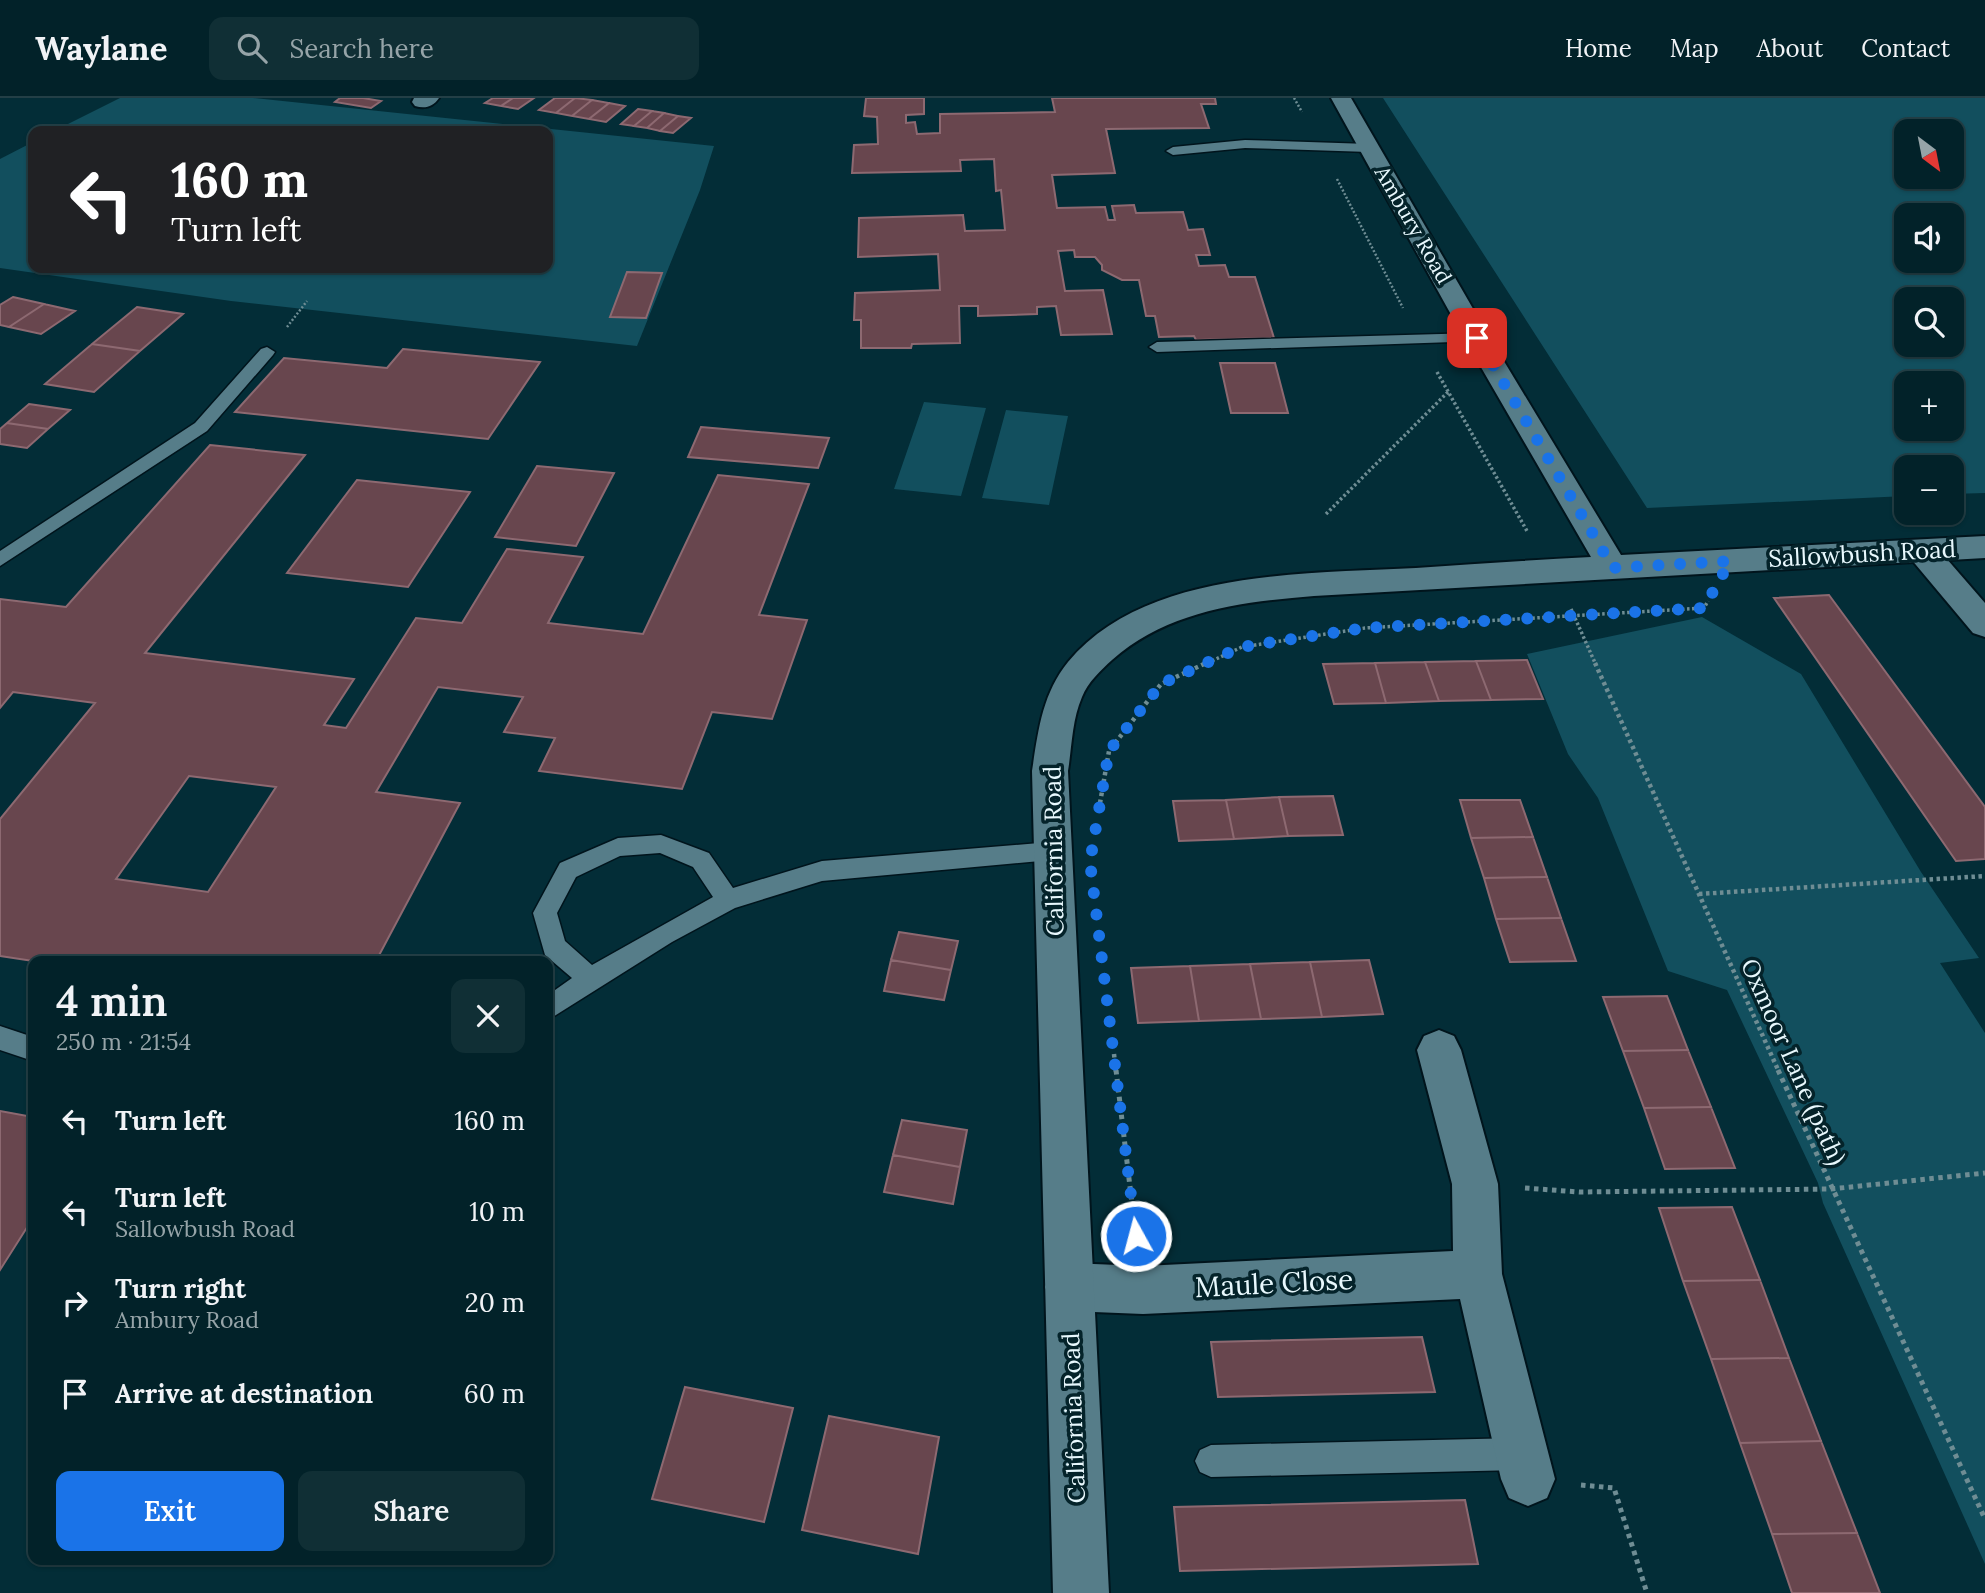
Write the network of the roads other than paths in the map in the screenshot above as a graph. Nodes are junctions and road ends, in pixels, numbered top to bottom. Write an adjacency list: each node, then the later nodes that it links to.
1 (1341, 98): 2 (street, Ambury Road)
2 (1369, 148): 3 (lane); 4 (street, Ambury Road)
3 (1173, 151)
4 (1477, 338): 5 (lane); 10 (street, Ambury Road)
5 (1157, 347)
6 (267, 352): 9 (lane)
7 (1985, 547): 8 (street, Sallowbush Road)
8 (1922, 551): 10 (street, Sallowbush Road); 11 (street)
9 (0, 561)
10 (1613, 568): 12 (street, California Road)
11 (1985, 625)
12 (1051, 851): 13 (lane); 20 (street, California Road)
13 (728, 900): 14 (lane); 14 (lane)
14 (590, 979): 15 (lane)
15 (553, 1005)
16 (0, 1038): 17 (lane)
17 (28, 1047)
18 (1439, 1050): 19 (street)
19 (1478, 1274): 20 (street, Maule Close); 22 (street)
20 (1069, 1287): 23 (street, California Road)
21 (1211, 1461): 22 (lane)
22 (1524, 1467)
23 (1081, 1593)

